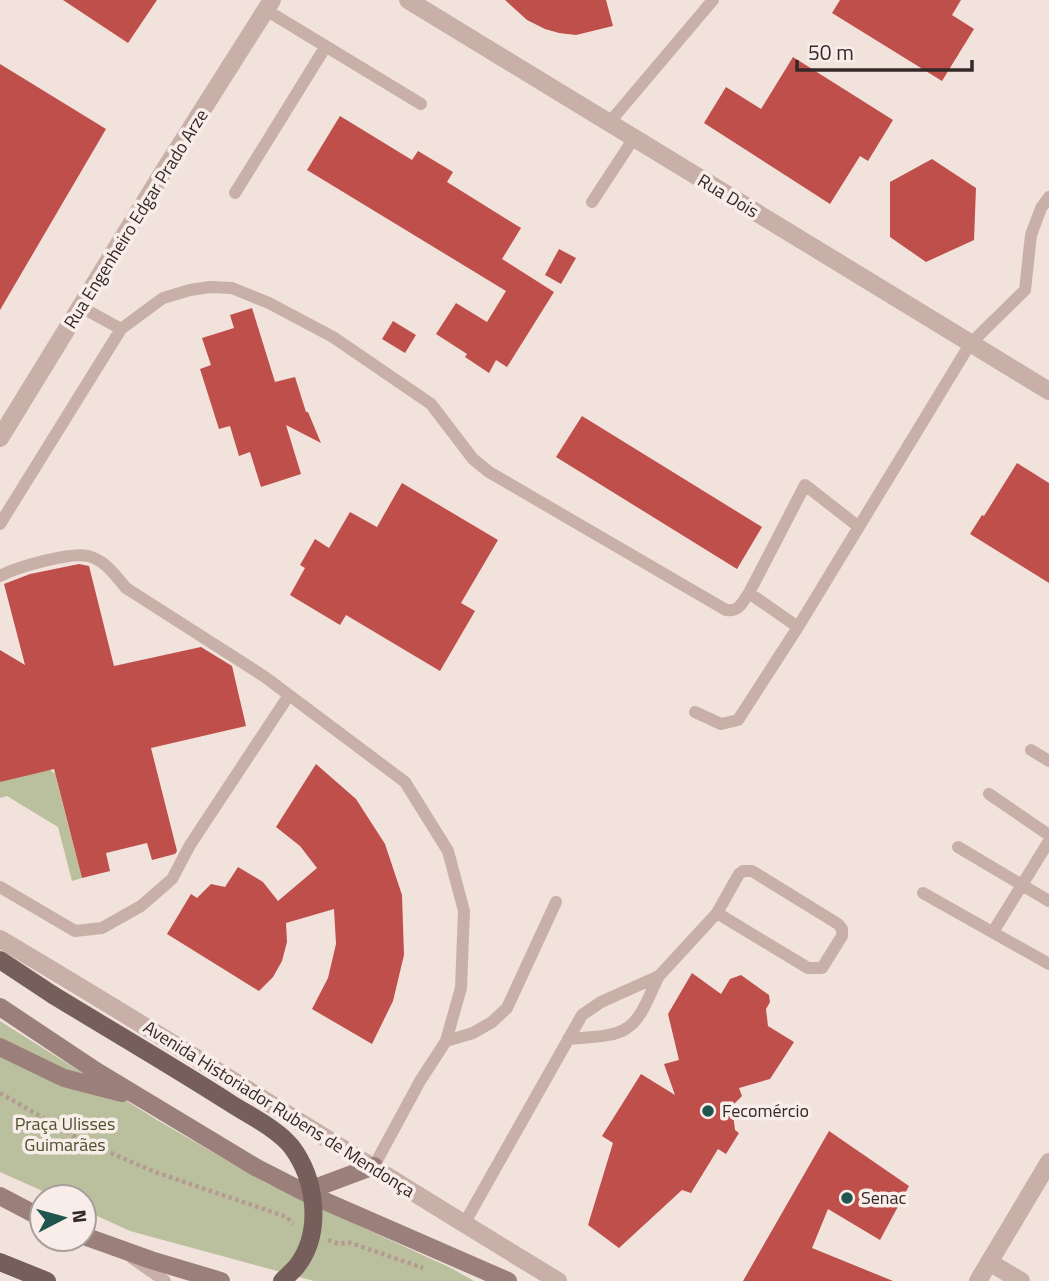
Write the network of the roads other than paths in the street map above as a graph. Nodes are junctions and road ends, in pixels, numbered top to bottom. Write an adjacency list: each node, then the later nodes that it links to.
1 (408, 0): 6 (street, Rua Dois)
2 (713, 0): 6 (lane)
3 (269, 5): 4 (lane); 11 (street, Rua Engenheiro Edgar Prado Arze)
4 (326, 46): 5 (lane); 8 (lane)
5 (421, 104)
6 (609, 123): 7 (street, Rua Dois)
7 (634, 138): 10 (lane); 13 (street, Rua Dois)
8 (235, 193)
9 (1049, 197): 13 (lane)
10 (592, 202)
11 (81, 307): 12 (lane); 15 (street, Rua Engenheiro Edgar Prado Arze)
12 (121, 329): 16 (lane); 19 (lane)
13 (970, 344): 14 (street, Rua Dois); 17 (lane)
14 (1049, 391)
15 (0, 438)
16 (0, 524)
17 (859, 527): 19 (lane); 20 (lane)
18 (0, 576): 21 (lane)
19 (749, 593): 20 (lane)
20 (798, 627): 22 (lane)
21 (289, 695): 30 (lane); 44 (lane)
22 (695, 712)
23 (1031, 750): 24 (lane)
24 (1049, 761)
25 (989, 794): 26 (lane)
26 (1049, 835)
27 (1049, 841): 29 (lane)
28 (957, 846): 29 (lane)
29 (1021, 885): 32 (lane); 35 (lane)
30 (0, 887)
31 (922, 893): 35 (lane)
32 (1049, 901)
33 (556, 902): 44 (lane)
34 (717, 914): 34 (lane); 40 (lane)
35 (993, 932): 38 (lane)
36 (0, 939): 48 (street, Avenida Historiador Rubens de Mendonça)
37 (0, 960): 41 (main road)
38 (1049, 964)
39 (0, 967): 41 (main road)
40 (659, 976): 43 (lane); 43 (lane)
41 (53, 995): 60 (main road, bridge)
42 (0, 1007): 46 (main road)
43 (568, 1039): 52 (lane)
44 (446, 1041): 48 (lane)
45 (0, 1047): 46 (main road)
46 (139, 1097): 49 (main road)
47 (1049, 1162): 56 (street)
48 (374, 1166): 49 (main road); 52 (street, Avenida Historiador Rubens de Mendonça)
49 (304, 1192): 61 (main road)
50 (0, 1196): 51 (main road)
51 (28, 1211)
52 (464, 1224): 62 (street, Avenida Historiador Rubens de Mendonça)
53 (98, 1241): 54 (main road)
54 (121, 1250): 58 (lane); 59 (main road)
55 (0, 1262): 57 (main road)
56 (989, 1262): 63 (street); 64 (street)
57 (47, 1281)
58 (165, 1281)
59 (221, 1281)
60 (282, 1281)
61 (508, 1281)
62 (558, 1281)
63 (978, 1281)
64 (1021, 1281)

